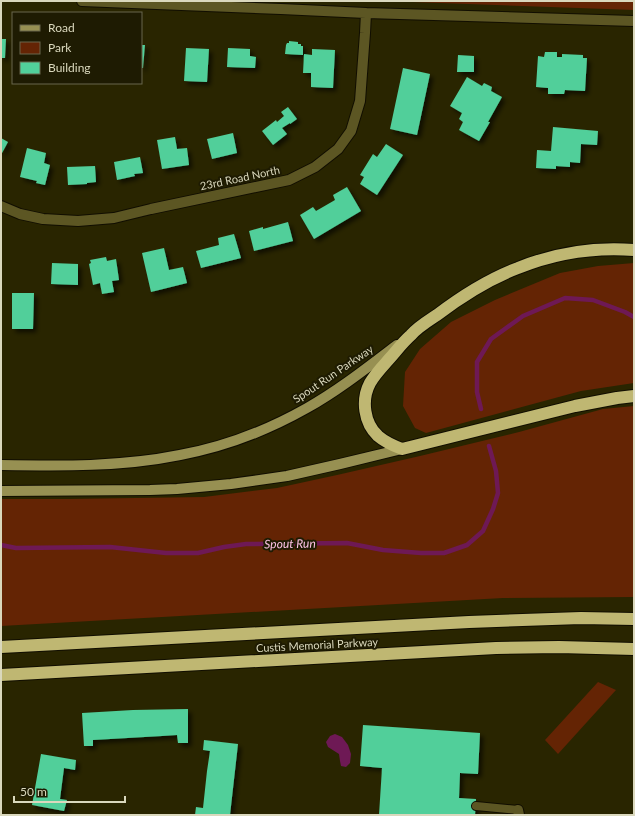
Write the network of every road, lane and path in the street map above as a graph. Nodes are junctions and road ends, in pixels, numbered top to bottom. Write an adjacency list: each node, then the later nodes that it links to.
1 (82, 1): 2 (street)
2 (366, 13): 3 (street); 4 (street, 23rd Road North)
3 (634, 21)
4 (1, 206)
5 (634, 250): 6 (highway, Spout Run Parkway)
6 (411, 334): 8 (highway); 9 (main road, Spout Run Parkway)
7 (634, 396): 8 (highway)
8 (402, 450): 10 (main road)
9 (1, 465)
10 (1, 491)
11 (634, 618): 12 (highway, Custis Memorial Parkway)
12 (1, 647)
13 (634, 649): 14 (highway, Custis Memorial Parkway)
14 (1, 675)
15 (476, 806): 16 (lane)
16 (518, 812): 17 (lane)
17 (505, 815)

